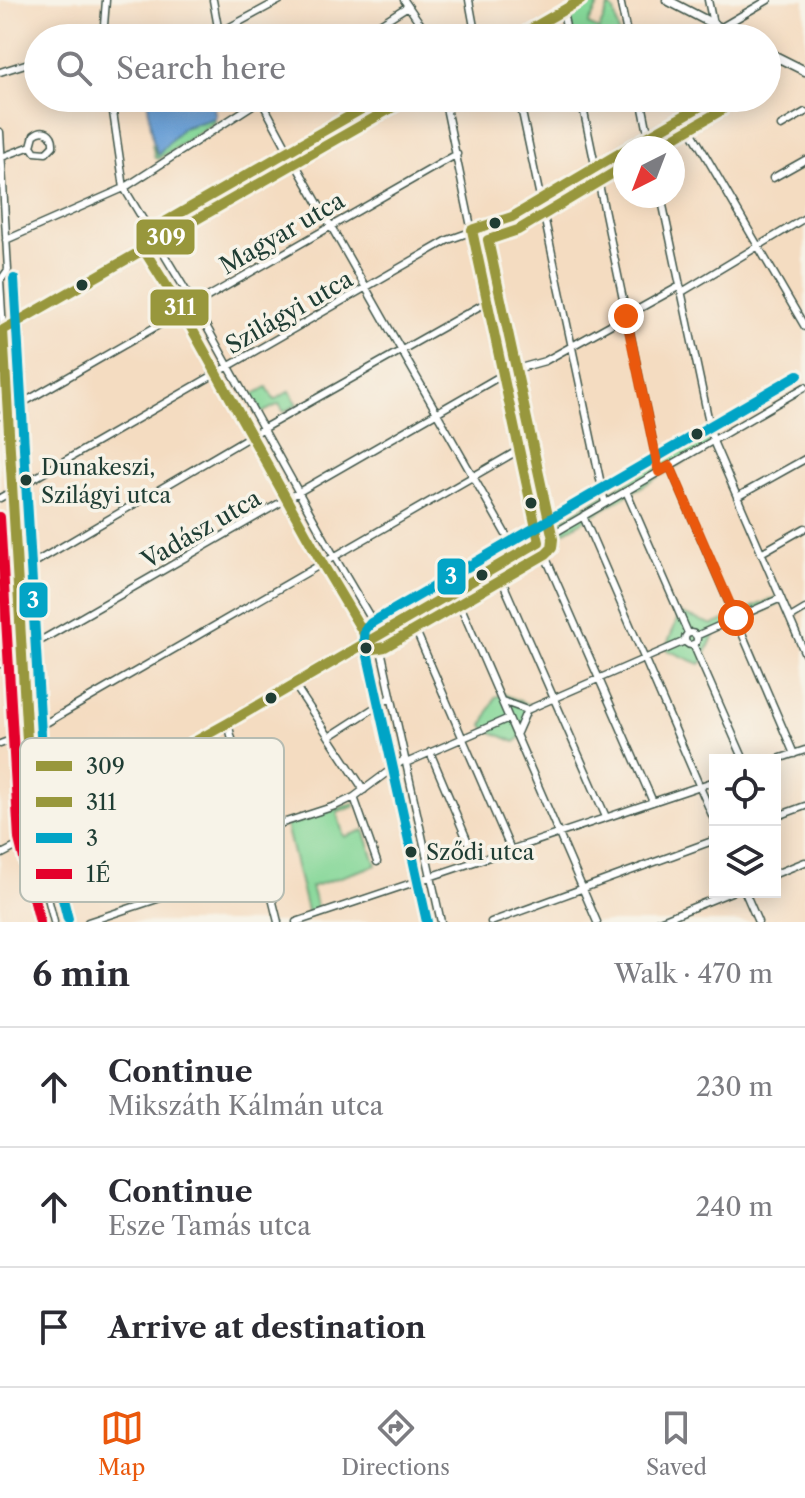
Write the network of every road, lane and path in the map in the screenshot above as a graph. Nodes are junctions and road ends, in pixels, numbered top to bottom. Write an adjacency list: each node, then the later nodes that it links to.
1 (106, 0): 12 (street)
2 (213, 0): 13 (street)
3 (280, 0): 14 (street)
4 (469, 0): 17 (street)
5 (581, 0): 11 (street)
6 (620, 0): 20 (street)
7 (667, 0): 21 (street)
8 (708, 0): 22 (street)
9 (768, 0): 23 (street)
10 (406, 3): 15 (street); 16 (street)
11 (563, 11): 18 (street); 19 (street)
12 (104, 24)
13 (218, 24)
14 (240, 24)
15 (377, 24)
16 (422, 24)
17 (473, 24)
18 (540, 24)
19 (565, 24)
20 (625, 24)
21 (713, 24)
22 (716, 24)
23 (721, 24)
24 (781, 59): 26 (street)
25 (24, 64): 27 (street)
26 (804, 70)
27 (0, 72)
28 (113, 112): 51 (street)
29 (240, 112): 51 (street)
30 (268, 112): 48 (street)
31 (384, 112): 48 (street)
32 (447, 112): 44 (street)
33 (522, 112): 52 (street)
34 (584, 112): 49 (street)
35 (644, 112): 41 (street)
36 (691, 112): 38 (street, Szilágyi utca)
37 (805, 112): 39 (street)
38 (683, 117): 42 (street, Szilágyi utca); 59 (street)
39 (781, 126)
40 (0, 132): 45 (street)
41 (649, 136)
42 (651, 136)
43 (31, 146): 45 (street)
44 (457, 154): 55 (street, Magyar utca); 56 (street)
45 (2, 157): 57 (street)
46 (613, 157): 49 (street, Szilágyi utca)
47 (805, 160): 50 (street)
48 (295, 163): 55 (street); 58 (street)
49 (595, 167): 52 (street, Szilágyi utca); 65 (street)
50 (773, 178)
51 (124, 188): 57 (street); 58 (street)
52 (541, 201): 56 (street, Szilágyi utca); 68 (street)
53 (664, 208): 62 (street)
54 (805, 218): 59 (street, Vadász utca)
55 (330, 226): 61 (street); 64 (street, Magyar utca)
56 (472, 230): 61 (street, Szilágyi utca); 63 (street)
57 (6, 240): 60 (street)
58 (156, 243): 64 (street); 67 (street)
59 (758, 246): 62 (street, Vadász utca); 66 (street)
60 (0, 280): 67 (street)
61 (366, 289): 69 (street); 70 (street, Szilágyi utca)
62 (681, 289): 65 (street, Vadász utca); 77 (street)
63 (487, 302): 69 (street); 71 (street)
64 (194, 304): 70 (street); 73 (street, Magyar utca)
65 (626, 316): 68 (street, Vadász utca); 81 (street)
66 (805, 327)
67 (1, 331): 73 (street)
68 (572, 346): 71 (street, Vadász utca); 88 (street)
69 (401, 350): 74 (street); 76 (street)
70 (229, 367): 76 (street); 83 (street, Szilágyi utca)
71 (502, 374): 74 (street, Vadász utca); 78 (street)
72 (805, 387): 77 (street)
73 (8, 411): 75 (street, Magyar utca); 83 (street)
74 (437, 413): 82 (street); 85 (street, Vadász utca)
75 (0, 416)
76 (264, 428): 85 (street); 96 (street)
77 (713, 441): 80 (street); 86 (street)
78 (519, 450): 82 (street); 91 (street)
79 (805, 459): 86 (street)
80 (670, 466): 81 (street); 102 (street)
81 (659, 472): 84 (street)
82 (473, 476): 93 (street); 94 (street)
83 (12, 491): 87 (street, Szilágyi utca); 96 (street)
84 (626, 491): 88 (street); 106 (street)
85 (298, 493): 94 (street); 108 (street, Vadász utca)
86 (737, 497): 92 (street)
87 (0, 498)
88 (605, 503): 89 (street)
89 (583, 516): 91 (street); 110 (street)
90 (805, 528): 92 (street)
91 (539, 542): 93 (street); 112 (street)
92 (761, 553): 99 (street)
93 (517, 554): 95 (street)
94 (334, 556): 104 (street); 120 (street)
95 (496, 567): 98 (street); 115 (street)
96 (17, 573): 97 (street); 108 (street)
97 (0, 583)
98 (454, 591): 101 (street); 116 (street)
99 (781, 598): 102 (street); 103 (street)
100 (805, 609): 103 (street)
101 (410, 617): 104 (street); 126 (street)
102 (736, 618): 105 (street); 131 (street)
103 (790, 618): 109 (street)
104 (378, 635): 113 (street); 114 (street)
105 (696, 636): 106 (street); 107 (street)
106 (686, 637): 107 (street); 110 (street)
107 (693, 644): 130 (street)
108 (22, 653): 111 (street, Vadász utca); 120 (street)
109 (805, 654)
110 (645, 658): 112 (street); 135 (street)
111 (0, 664)
112 (599, 678): 115 (street); 138 (street)
113 (294, 684): 119 (street); 122 (street)
114 (391, 697): 122 (street); 133 (street)
115 (553, 698): 117 (street); 142 (street)
116 (502, 701): 117 (street); 118 (street)
117 (527, 710): 121 (street)
118 (509, 718): 121 (street); 126 (street)
119 (228, 723): 124 (street); 125 (street)
120 (27, 734): 123 (street); 127 (street)
121 (516, 735): 144 (street)
122 (329, 737): 136 (street)
123 (27, 738)
124 (201, 738)
125 (232, 738)
126 (462, 738): 129 (street); 147 (street)
127 (0, 744)
128 (805, 750): 131 (street)
129 (430, 752): 133 (street); 149 (street)
130 (741, 754)
131 (794, 754): 132 (street)
132 (781, 758)
133 (405, 761): 136 (street); 153 (street)
134 (709, 783): 135 (street)
135 (699, 786): 138 (street); 140 (street)
136 (364, 790): 137 (street)
137 (354, 797): 143 (street); 150 (street)
138 (653, 802): 142 (street)
139 (805, 806): 141 (street)
140 (709, 808)
141 (781, 815)
142 (606, 817): 144 (street)
143 (284, 822)
144 (559, 833): 147 (street); 154 (street)
145 (709, 842): 154 (street)
146 (20, 845): 148 (street)
147 (511, 850): 149 (street)
148 (0, 855)
149 (476, 861): 153 (street)
150 (377, 862)
151 (805, 862): 152 (street)
152 (781, 872)
153 (431, 877): 164 (street); 165 (street)
154 (583, 888): 166 (street); 167 (street)
155 (718, 898): 160 (street)
156 (748, 898): 169 (street)
157 (49, 902): 161 (street)
158 (148, 902): 162 (street)
159 (273, 902): 163 (street)
160 (676, 918): 168 (street)
161 (54, 922)
162 (88, 922)
163 (278, 922)
164 (296, 922)
165 (441, 922)
166 (491, 922)
167 (597, 922)
168 (657, 922)
169 (758, 922)

